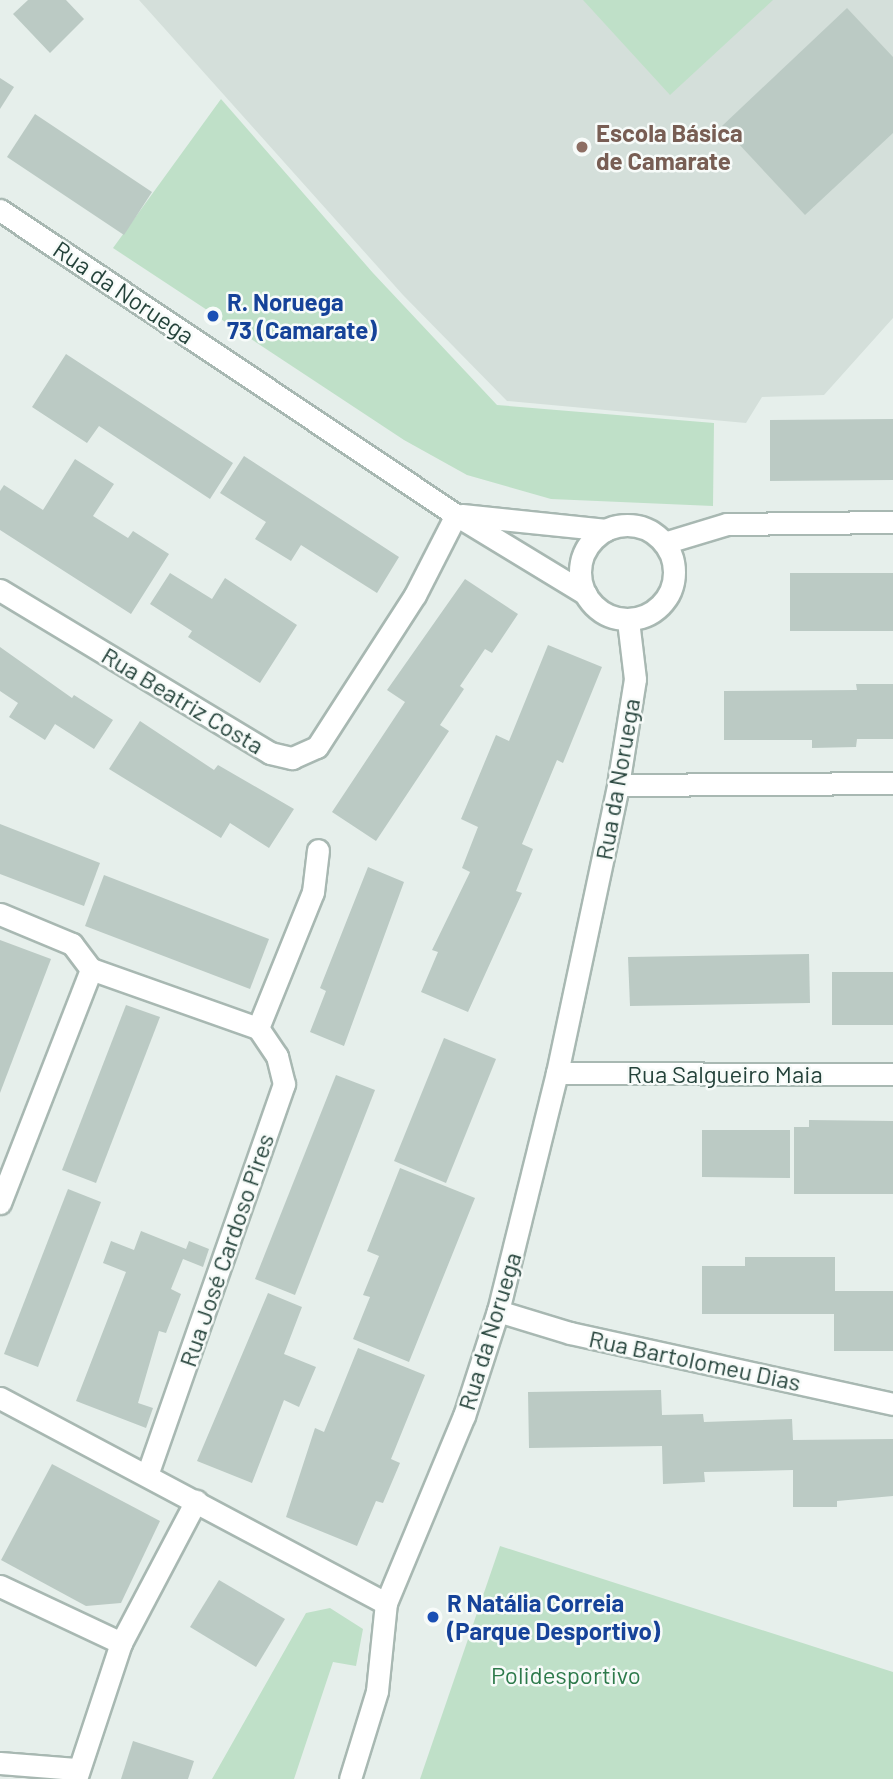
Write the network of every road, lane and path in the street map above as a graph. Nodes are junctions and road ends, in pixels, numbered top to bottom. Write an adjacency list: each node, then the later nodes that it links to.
1 (0, 210): 2 (street, Rua da Noruega)
2 (456, 515): 4 (street, Rua da Noruega); 6 (street, Rua Beatriz Costa); 7 (street, Rua da Noruega)
3 (893, 522): 5 (street)
4 (606, 530): 5 (street); 7 (street)
5 (664, 543): 8 (street)
6 (0, 590)
7 (586, 594): 8 (street)
8 (628, 620): 10 (street, Rua da Noruega)
9 (893, 783): 10 (street)
10 (618, 785): 15 (street, Rua da Noruega)
11 (318, 850): 14 (street)
12 (0, 914): 13 (street)
13 (91, 969): 14 (street); 17 (street)
14 (258, 1028): 21 (street, Rua José Cardoso Pires)
15 (557, 1073): 16 (street, Rua Salgueiro Maia); 18 (street, Rua da Noruega)
16 (893, 1074)
17 (0, 1203)
18 (498, 1311): 20 (street, Rua Bartolomeu Dias); 24 (street, Rua da Noruega)
19 (0, 1398): 21 (street)
20 (893, 1404)
21 (148, 1475): 22 (street)
22 (196, 1501): 24 (street); 25 (street)
23 (0, 1586): 25 (street)
24 (386, 1603): 28 (street, Rua da Noruega)
25 (121, 1643): 27 (street)
26 (0, 1763): 27 (street)
27 (76, 1774)
28 (350, 1779)

